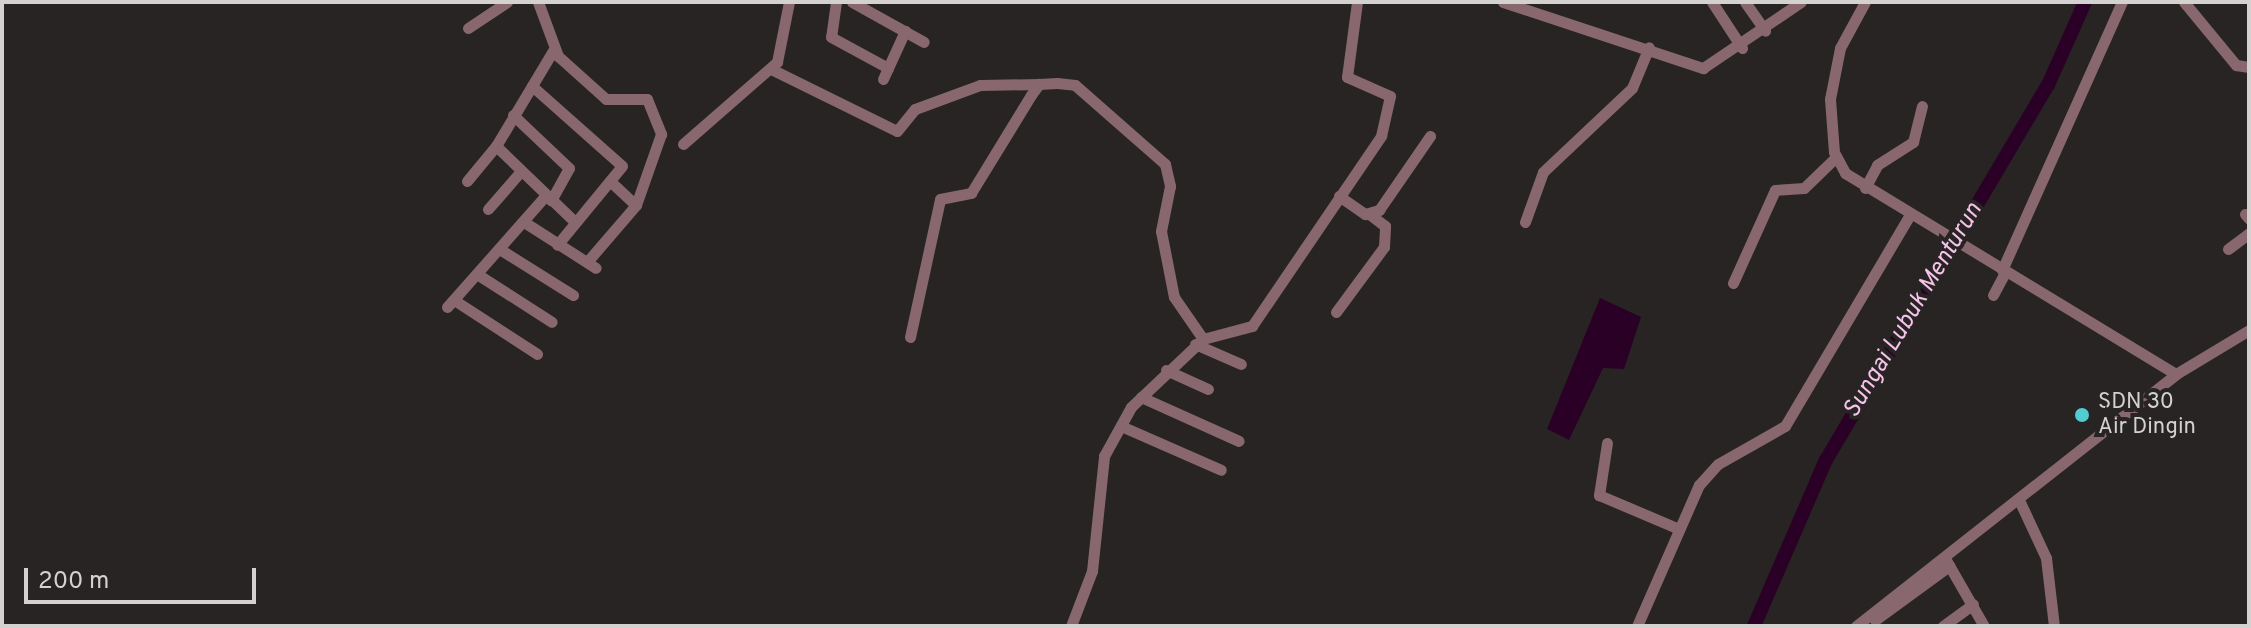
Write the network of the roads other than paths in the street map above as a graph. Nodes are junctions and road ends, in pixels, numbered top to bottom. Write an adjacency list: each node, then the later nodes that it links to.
1 (507, 2): 14 (street)
2 (538, 2): 20 (street)
3 (789, 2): 22 (street)
4 (836, 2): 15 (street)
5 (852, 2): 15 (street)
6 (1357, 2): 35 (street)
7 (1503, 2): 18 (street)
8 (1712, 2): 19 (street)
9 (1745, 2): 16 (street)
10 (1801, 2): 16 (street)
11 (1865, 2): 30 (street)
12 (2122, 2): 48 (street)
13 (2184, 2): 21 (street)
14 (468, 28)
15 (905, 31): 17 (street)
16 (1765, 31): 19 (street)
17 (924, 42)
18 (1649, 47): 19 (street); 43 (street)
19 (1742, 48)
20 (554, 49): 24 (street); 37 (street)
21 (2249, 67)
22 (771, 69): 23 (street); 28 (street)
23 (1039, 84): 56 (street); 57 (street)
24 (532, 86): 26 (street); 33 (street)
25 (1922, 106): 34 (street)
26 (513, 115): 29 (street); 36 (street)
27 (1430, 136): 39 (street)
28 (683, 144)
29 (496, 146): 31 (street); 32 (street)
30 (1835, 158): 34 (street); 50 (street)
31 (521, 171): 36 (street); 38 (street)
32 (467, 181)
33 (611, 182): 37 (street); 42 (street)
34 (1865, 188): 40 (street)
35 (1339, 196): 39 (street); 57 (street)
36 (548, 197): 41 (street); 42 (street)
37 (636, 205): 45 (street)
38 (488, 209)
39 (1369, 214): 53 (street)
40 (1915, 215): 48 (street); 69 (street)
41 (524, 222): 45 (street); 47 (street)
42 (575, 222): 45 (street)
43 (1525, 222)
44 (2249, 233): 46 (street)
45 (557, 245)
46 (2228, 249)
47 (501, 250): 49 (street); 51 (street)
48 (2004, 271): 52 (street); 61 (street)
49 (480, 276): 54 (street); 58 (street)
50 (1733, 283)
51 (573, 295)
52 (1993, 295)
53 (1336, 312)
54 (552, 322)
55 (2249, 330): 61 (street)
56 (910, 337)
57 (1199, 341): 59 (street); 60 (street)
58 (537, 354)
59 (1241, 364)
60 (1166, 370): 62 (street); 63 (street)
61 (2176, 374): 68 (street)
62 (1208, 389)
63 (1141, 397): 64 (street); 65 (street)
64 (1121, 426): 67 (street); 74 (street)
65 (1239, 441)
66 (1607, 443): 69 (street)
67 (1221, 470)
68 (2019, 500): 70 (street); 78 (street)
69 (1679, 529): 75 (street)
70 (1947, 561): 71 (street); 72 (street); 76 (street)
71 (1973, 604): 73 (street); 77 (street)
72 (1873, 621)
73 (1945, 625)
74 (1071, 626)
75 (1637, 626)
76 (1856, 626)
77 (1984, 626)
78 (2054, 626)

